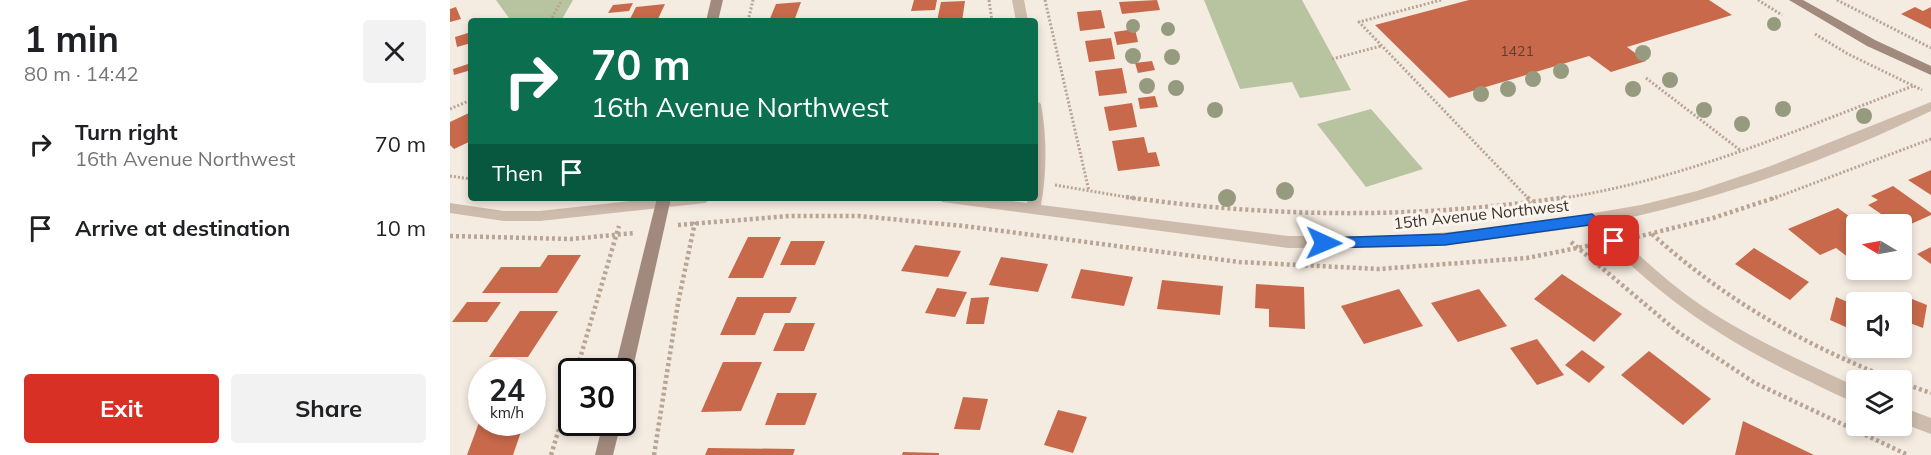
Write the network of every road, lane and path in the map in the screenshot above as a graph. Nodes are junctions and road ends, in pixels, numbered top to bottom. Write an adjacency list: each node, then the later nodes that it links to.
1 (562, 0): 10 (path)
2 (717, 0): 11 (street)
3 (753, 0): 12 (path)
4 (989, 0): 13 (path)
5 (1018, 0): 14 (street)
6 (1045, 0): 31 (path)
7 (1441, 0): 15 (path)
8 (1795, 0): 18 (street)
9 (1838, 0): 16 (path)
10 (552, 18)
11 (713, 18)
12 (749, 18)
13 (992, 18)
14 (1021, 18)
15 (1382, 46): 17 (path); 36 (path)
16 (1931, 48)
17 (1332, 59)
18 (1931, 71)
19 (1646, 78): 26 (path)
20 (1913, 86): 26 (path)
21 (468, 101): 23 (path)
22 (1931, 106): 39 (street, 15th Avenue Northwest)
23 (450, 108)
24 (1038, 122): 29 (street)
25 (1931, 139): 45 (path)
26 (1740, 150): 36 (path)
27 (450, 176): 28 (path)
28 (468, 179)
29 (1039, 181): 30 (street); 31 (path)
30 (1038, 186)
31 (1089, 191): 36 (path)
32 (656, 201): 37 (street)
33 (664, 201): 44 (street)
34 (973, 201): 38 (street, 15th Avenue Northwest)
35 (1035, 201): 38 (street)
36 (1533, 203)
37 (450, 208)
38 (1033, 208): 39 (street, 15th Avenue Northwest)
39 (1592, 219): 47 (street)
40 (695, 222): 55 (path)
41 (450, 236): 43 (path)
42 (1576, 248): 56 (path)
43 (580, 358)
44 (627, 358)
45 (1866, 370)
46 (1912, 386): 48 (path)
47 (1846, 390)
48 (1931, 393)
49 (1912, 419): 50 (street)
50 (1931, 426)
51 (558, 432): 53 (path)
52 (609, 436): 54 (street)
53 (551, 455)
54 (604, 455)
55 (654, 455)
56 (1908, 455)

